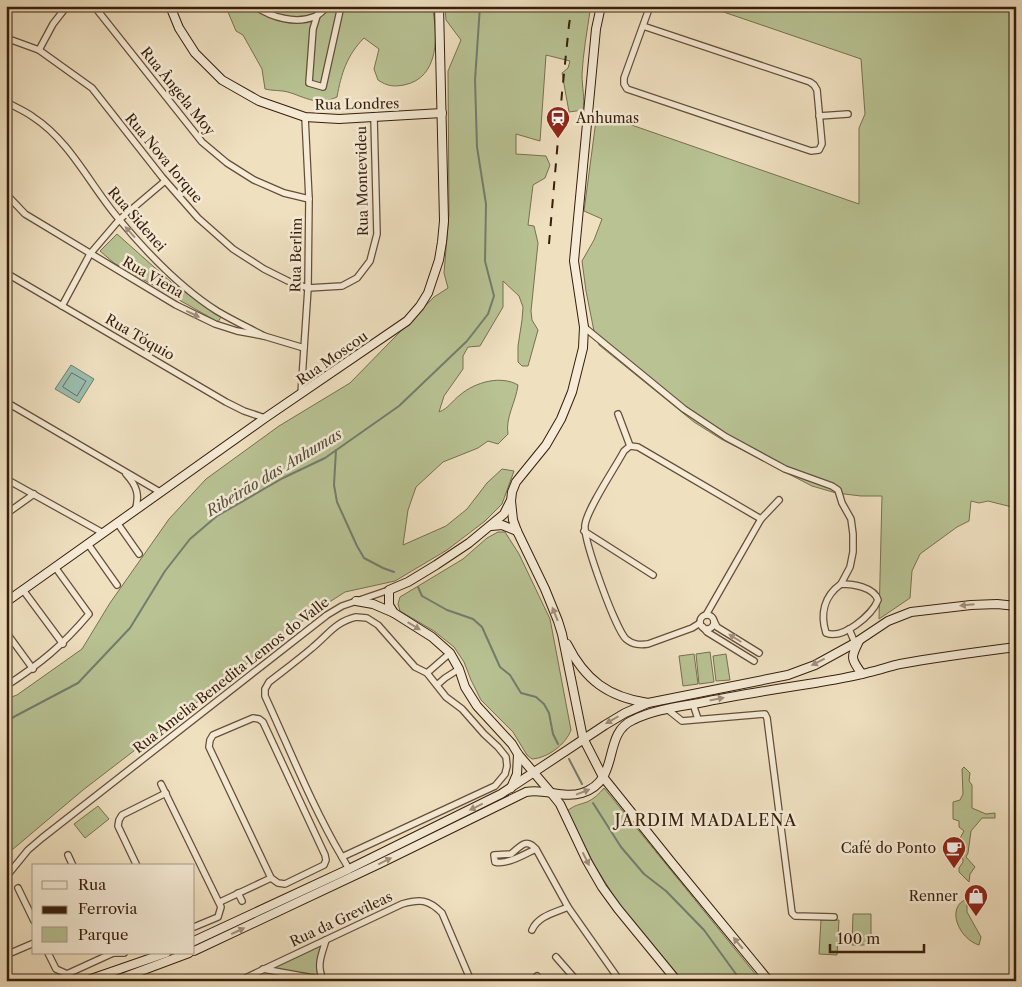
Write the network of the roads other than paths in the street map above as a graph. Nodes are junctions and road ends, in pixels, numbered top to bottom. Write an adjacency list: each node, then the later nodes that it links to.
1 (67, 6): 13 (street)
2 (94, 6): 22 (street, Rua Ângela Moy)
3 (170, 6): 18 (street, Rua Londres)
4 (255, 6): 10 (street)
5 (328, 6): 10 (street)
6 (341, 6): 10 (street)
7 (439, 6): 15 (street, Rua Moscou)
8 (601, 6): 31 (street)
9 (650, 6): 11 (street)
10 (317, 16)
11 (643, 26): 17 (street); 17 (street)
12 (6, 38): 13 (street, Rua Nova Iorque)
13 (39, 50): 20 (street, Rua Nova Iorque)
14 (6, 102): 23 (street, Rua Sidenei)
15 (442, 113): 19 (street, Rua Londres); 35 (street, Rua Moscou)
16 (848, 114): 17 (street)
17 (819, 116)
18 (305, 117): 19 (street, Rua Londres); 22 (street, Rua Berlim)
19 (374, 118): 26 (street, Rua Montevideu)
20 (165, 180): 23 (street); 26 (street, Rua Nova Iorque)
21 (6, 194): 24 (street, Rua Viena)
22 (309, 199): 26 (street, Rua Berlim)
23 (119, 220): 24 (street); 28 (street, Rua Sidenei, one-way to 23)
24 (90, 254): 27 (street); 30 (street, Rua Viena, one-way to 30)
25 (6, 273): 27 (street, Rua Tóquio)
26 (308, 288): 34 (street, Rua Berlim)
27 (62, 306): 38 (street, Rua Tóquio)
28 (227, 316): 29 (street, Rua Sidenei); 30 (street)
29 (240, 323): 32 (street); 33 (street, Rua Sidenei)
30 (222, 326): 32 (street, Rua Viena)
31 (584, 327): 45 (street); 58 (street)
32 (237, 331): 33 (street, Rua Viena)
33 (264, 336): 34 (street, Rua Viena)
34 (304, 348): 35 (street, Rua Berlim)
35 (301, 394): 38 (street, Rua Moscou)
36 (6, 402): 40 (street)
37 (618, 414): 39 (street)
38 (265, 418): 42 (street, Rua Moscou)
39 (630, 446): 48 (street); 52 (street)
40 (123, 470): 42 (street); 46 (street)
41 (6, 479): 43 (street)
42 (160, 492): 46 (street, Rua Moscou)
43 (34, 494): 47 (street); 53 (street)
44 (779, 500): 48 (street)
45 (511, 501): 50 (street, Rua Amelia Benedita Lemos do Valle); 51 (street)
46 (135, 511): 49 (street, Rua Moscou)
47 (6, 514)
48 (761, 519): 66 (street)
49 (118, 524): 53 (street, Rua Moscou); 55 (street)
50 (491, 526): 51 (street); 61 (street, Rua Amelia Benedita Lemos do Valle)
51 (517, 531): 71 (street, one-way to 51)
52 (584, 531): 57 (street); 68 (street)
53 (103, 533): 54 (street, Rua Moscou)
54 (88, 544): 56 (street, Rua Moscou); 59 (street)
55 (139, 554)
56 (55, 567): 60 (street, Rua Moscou); 73 (street)
57 (653, 575)
58 (841, 584): 69 (street); 69 (street)
59 (117, 586)
60 (23, 590): 63 (street, Rua Moscou); 73 (street)
61 (388, 590): 62 (street, Rua Amelia Benedita Lemos do Valle); 65 (street)
62 (356, 601): 65 (street); 102 (street, Rua Amelia Benedita Lemos do Valle)
63 (6, 602)
64 (1016, 606): 72 (street, one-way to 72)
65 (394, 614): 75 (street, one-way to 75)
66 (706, 615): 67 (street); 68 (street)
67 (714, 621): 68 (street); 76 (street, one-way to 67)
68 (701, 625): 77 (street)
69 (849, 629): 72 (street)
70 (6, 632): 78 (street)
71 (562, 634): 84 (street); 88 (street)
72 (857, 641): 81 (street); 84 (street, one-way to 84)
73 (63, 644): 78 (street)
74 (1016, 646): 81 (street)
75 (450, 653): 79 (street); 80 (street)
76 (759, 653)
77 (754, 661)
78 (33, 669): 83 (street)
79 (458, 670): 82 (street); 89 (street)
80 (427, 673): 82 (street); 98 (street)
81 (862, 674): 85 (street, one-way to 81)
82 (437, 685): 98 (street)
83 (6, 686)
84 (648, 703): 88 (street, one-way to 88)
85 (692, 704): 86 (street); 87 (street)
86 (667, 710): 87 (street); 91 (street)
87 (698, 719): 109 (street)
88 (583, 738): 90 (street); 91 (street)
89 (518, 754): 90 (street); 93 (street)
90 (534, 772): 93 (street); 95 (street)
91 (604, 777): 95 (street, one-way to 91); 133 (street, one-way to 91)
92 (161, 784): 94 (street)
93 (510, 789): 101 (street, one-way to 101)
94 (166, 793): 100 (street); 107 (street)
95 (552, 794): 116 (street, one-way to 95); 132 (street, one-way to 132)
96 (536, 849): 96 (street); 108 (street)
97 (68, 855): 99 (street)
98 (342, 857): 101 (street)
99 (72, 864)
100 (136, 864)
101 (349, 869): 114 (street)
102 (6, 877)
103 (271, 878): 103 (street); 105 (street)
104 (18, 888): 110 (street)
105 (238, 894): 106 (street); 107 (street)
106 (242, 901)
107 (220, 902): 111 (street)
108 (568, 907): 112 (street); 131 (street)
109 (834, 917)
110 (32, 918)
111 (195, 927)
112 (532, 930)
113 (326, 940): 123 (street, Rua da Grevileas); 124 (street); 129 (street, Rua da Grevileas)
114 (195, 941)
115 (32, 944): 121 (street)
116 (195, 951)
117 (48, 954): 118 (street)
118 (112, 954)
119 (163, 954): 125 (street)
120 (186, 954): 126 (street)
121 (6, 955)
122 (556, 957): 130 (street)
123 (263, 969): 124 (street); 127 (street, Rua da Grevileas)
124 (322, 980): 128 (street)
125 (84, 981)
126 (114, 981)
127 (239, 981)
128 (330, 981)
129 (470, 981)
130 (577, 981)
131 (620, 981)
132 (677, 981)
133 (769, 981)

